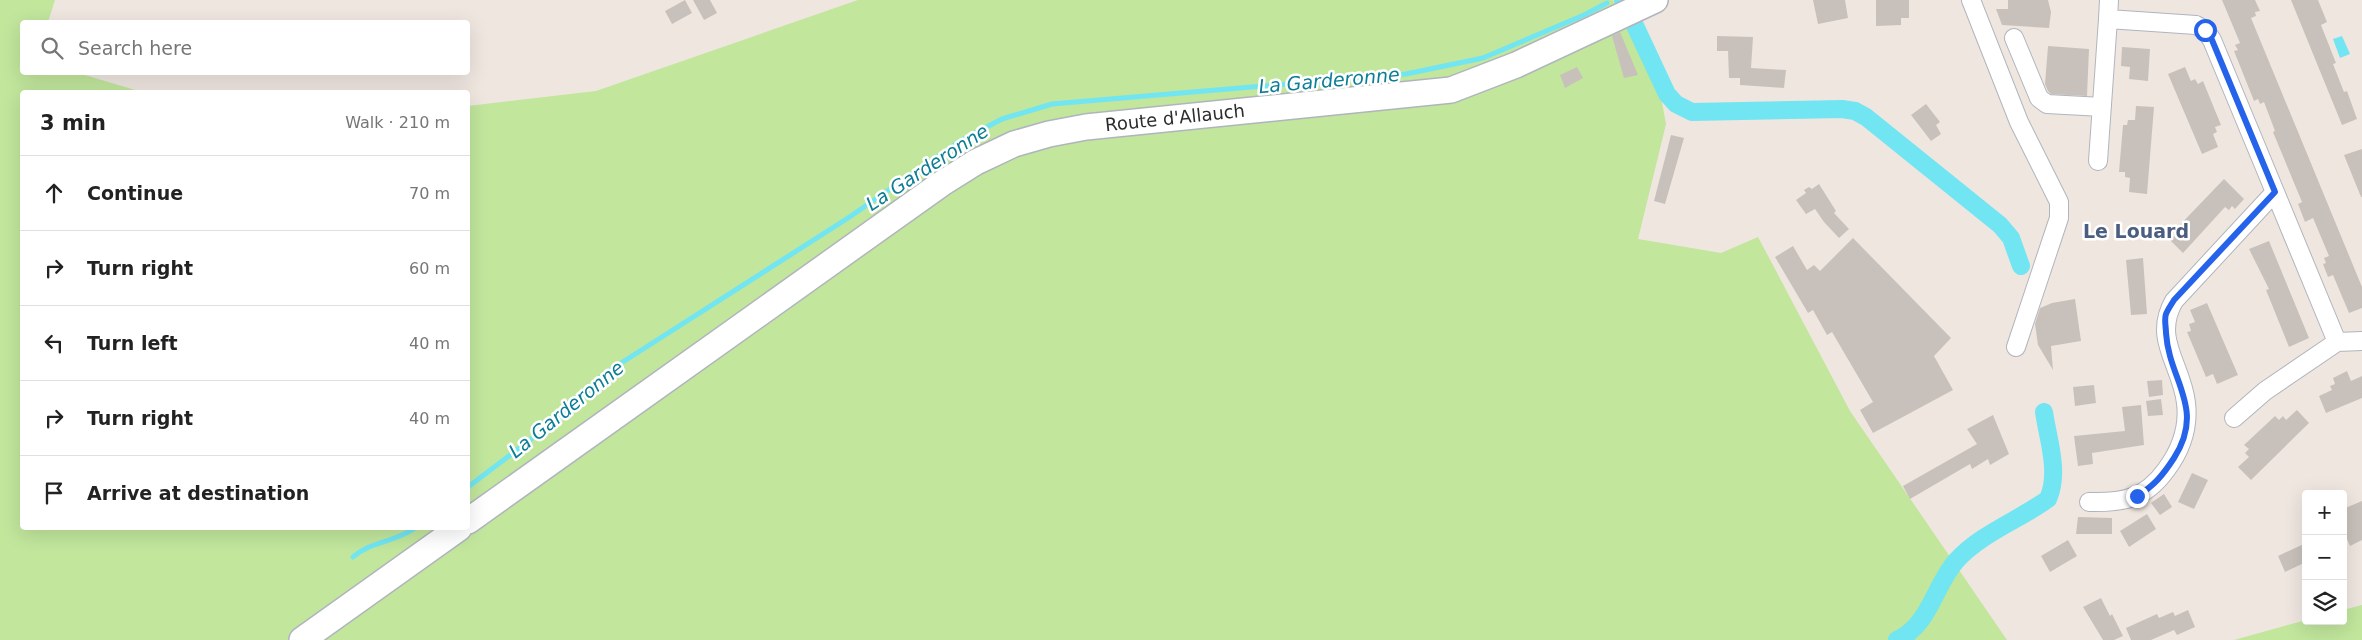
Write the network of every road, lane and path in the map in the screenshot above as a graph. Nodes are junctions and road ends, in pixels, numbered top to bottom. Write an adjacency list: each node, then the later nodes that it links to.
1 (1655, 0): 4 (main road, Route d'Allauch)
2 (1971, 0): 12 (street)
3 (2109, 0): 5 (street)
4 (1636, 6): 15 (main road, Route d'Allauch)
5 (2108, 19): 7 (street); 9 (street)
6 (2014, 38): 7 (street)
7 (2102, 107): 8 (street)
8 (2098, 161)
9 (2275, 192): 11 (street); 14 (street)
10 (2362, 341): 11 (street)
11 (2337, 342): 13 (street)
12 (2016, 347)
13 (2234, 418)
14 (2089, 502)
15 (470, 521)
16 (456, 530): 17 (main road)
17 (302, 640)

